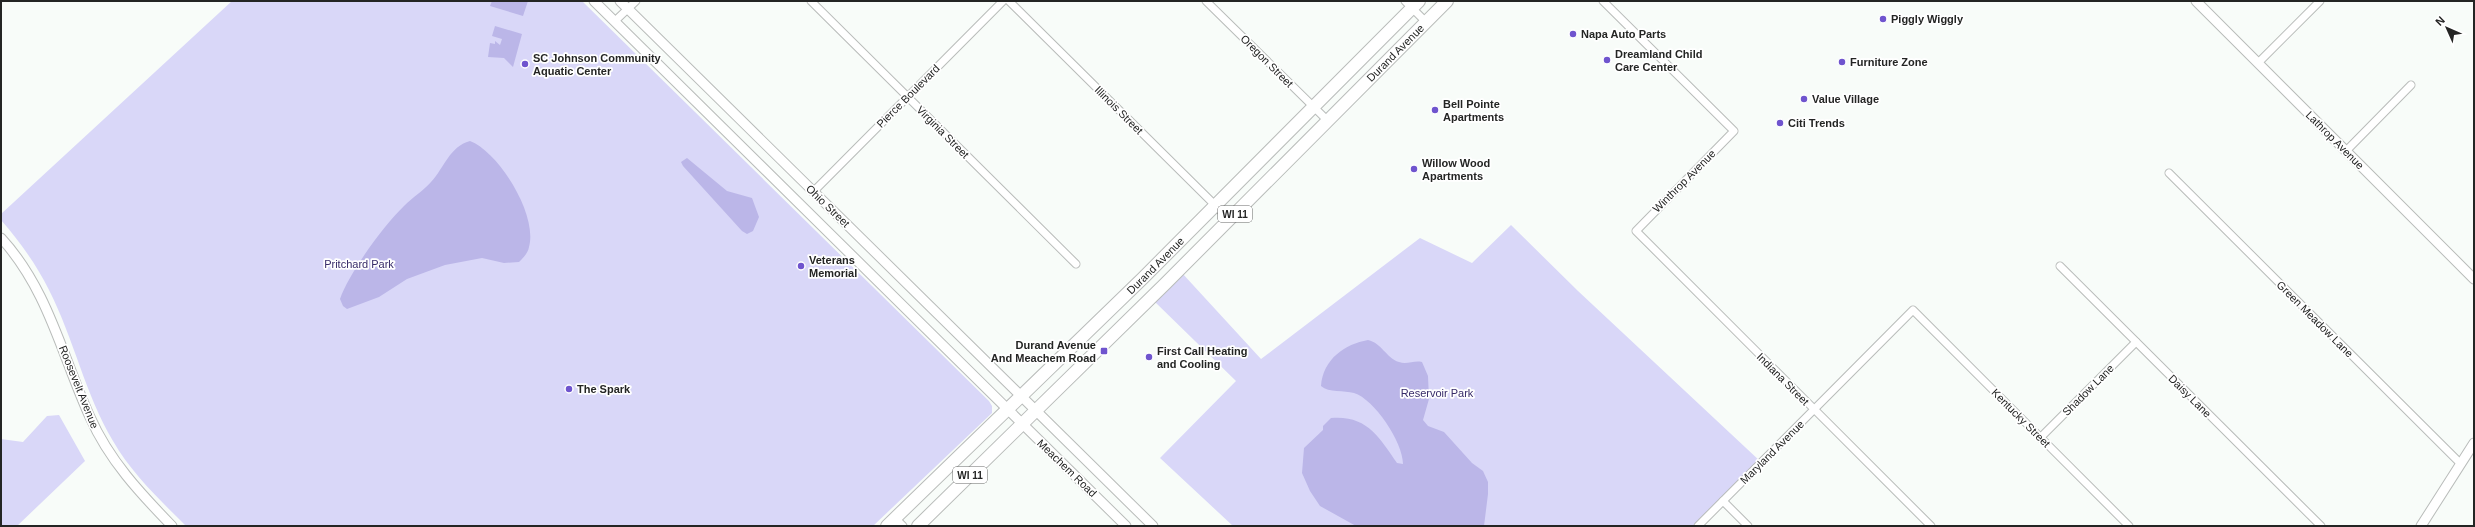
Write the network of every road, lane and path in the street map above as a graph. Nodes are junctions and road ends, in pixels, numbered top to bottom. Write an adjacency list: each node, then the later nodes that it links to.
1 (594, 1): 14 (street, Ohio Street)
2 (620, 1): 13 (street, Ohio Street)
3 (636, 1): 13 (street)
4 (811, 1): 18 (street, Virginia Street)
5 (1003, 1): 18 (street, Pierce Boulevard)
6 (1009, 1): 24 (street, Illinois Street)
7 (1206, 1): 19 (street, Oregon Street)
8 (1447, 1): 15 (main road, Durand Avenue / WI 11)
9 (1603, 1): 26 (street, Winthrop Avenue)
10 (2196, 1): 16 (street, Lathrop Avenue)
11 (2320, 1): 16 (street)
12 (1412, 3): 15 (street); 19 (main road, Durand Avenue / WI 11)
13 (628, 8): 14 (street); 23 (street, Ohio Street)
14 (615, 20): 34 (street, Ohio Street)
15 (1426, 22): 20 (main road, Durand Avenue / WI 11)
16 (2258, 63): 21 (street, Lathrop Avenue)
17 (2411, 85): 21 (street)
18 (908, 97): 23 (street, Pierce Boulevard); 28 (street, Virginia Street)
19 (1314, 107): 20 (street, Oregon Street); 24 (main road, Durand Avenue / WI 11)
20 (1328, 121): 25 (main road, Durand Avenue / WI 11)
21 (2346, 151): 30 (street, Lathrop Avenue)
22 (2169, 173): 40 (street, Green Meadow Lane)
23 (813, 192): 33 (street, Ohio Street)
24 (1215, 205): 25 (street, Illinois Street); 33 (main road, Durand Avenue / WI 11)
25 (1230, 219): 36 (main road, Durand Avenue / WI 11)
26 (1636, 231): 35 (street, Indiana Street)
27 (1, 238): 44 (street, Roosevelt Avenue)
28 (1076, 264)
29 (2060, 266): 32 (street, Daisy Lane)
30 (2474, 279)
31 (1913, 310): 35 (street, Maryland Avenue); 38 (street, Kentucky Street)
32 (2136, 342): 38 (street, Shadow Lane); 52 (street, Daisy Lane)
33 (1022, 396): 34 (main road, Durand Avenue / WI 11); 36 (street, Ohio Street)
34 (1007, 409): 37 (street, Meachem Road); 43 (main road, Durand Avenue / WI 11)
35 (1814, 409): 41 (street, Maryland Avenue); 50 (street, Indiana Street)
36 (1037, 410): 37 (main road, Durand Avenue / WI 11); 42 (street, Meachem Road)
37 (1022, 424): 45 (main road, Durand Avenue / WI 11); 46 (street, Meachem Road)
38 (2040, 438): 51 (street, Kentucky Street)
39 (2474, 443): 40 (street)
40 (2461, 464): 53 (street)
41 (1723, 501): 48 (street, Maryland Avenue); 49 (street)
42 (1143, 522): 47 (street, Meachem Road)
43 (895, 523)
44 (172, 526)
45 (918, 526)
46 (1126, 526)
47 (1153, 526)
48 (1698, 526)
49 (1748, 526)
50 (1931, 526)
51 (2129, 526)
52 (2321, 526)
53 (2421, 526)

